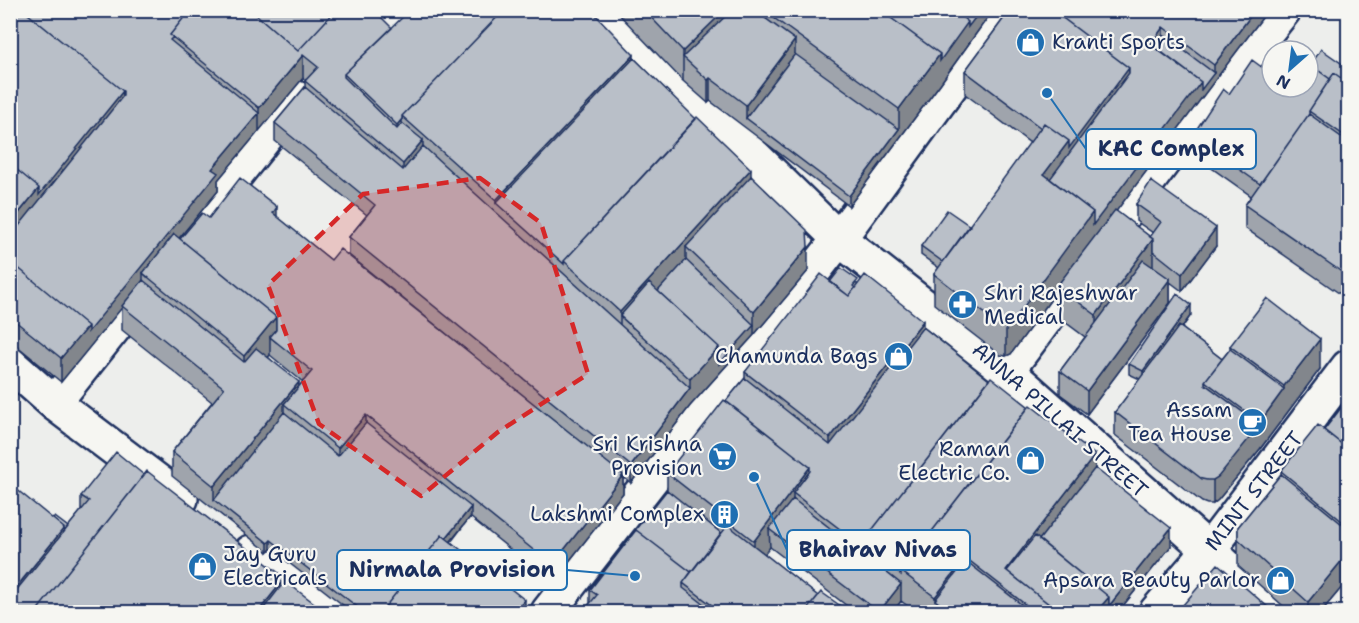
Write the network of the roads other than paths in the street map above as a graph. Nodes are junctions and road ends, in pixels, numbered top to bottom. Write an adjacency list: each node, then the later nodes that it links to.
1 (605, 10): 5 (street, ANNA PILLAI STREET)
2 (1006, 10): 5 (street)
3 (1284, 10): 7 (street)
4 (297, 98): 9 (street)
5 (839, 239): 7 (street, ANNA PILLAI STREET); 12 (street)
6 (1348, 368): 10 (street, MINT STREET)
7 (1007, 372): 10 (street, ANNA PILLAI STREET)
8 (16, 382): 9 (street)
9 (54, 403): 11 (street)
10 (1209, 550): 13 (street, MINT STREET); 14 (street, ANNA PILLAI STREET)
11 (330, 612)
12 (548, 612)
13 (1156, 612)
14 (1275, 612)

